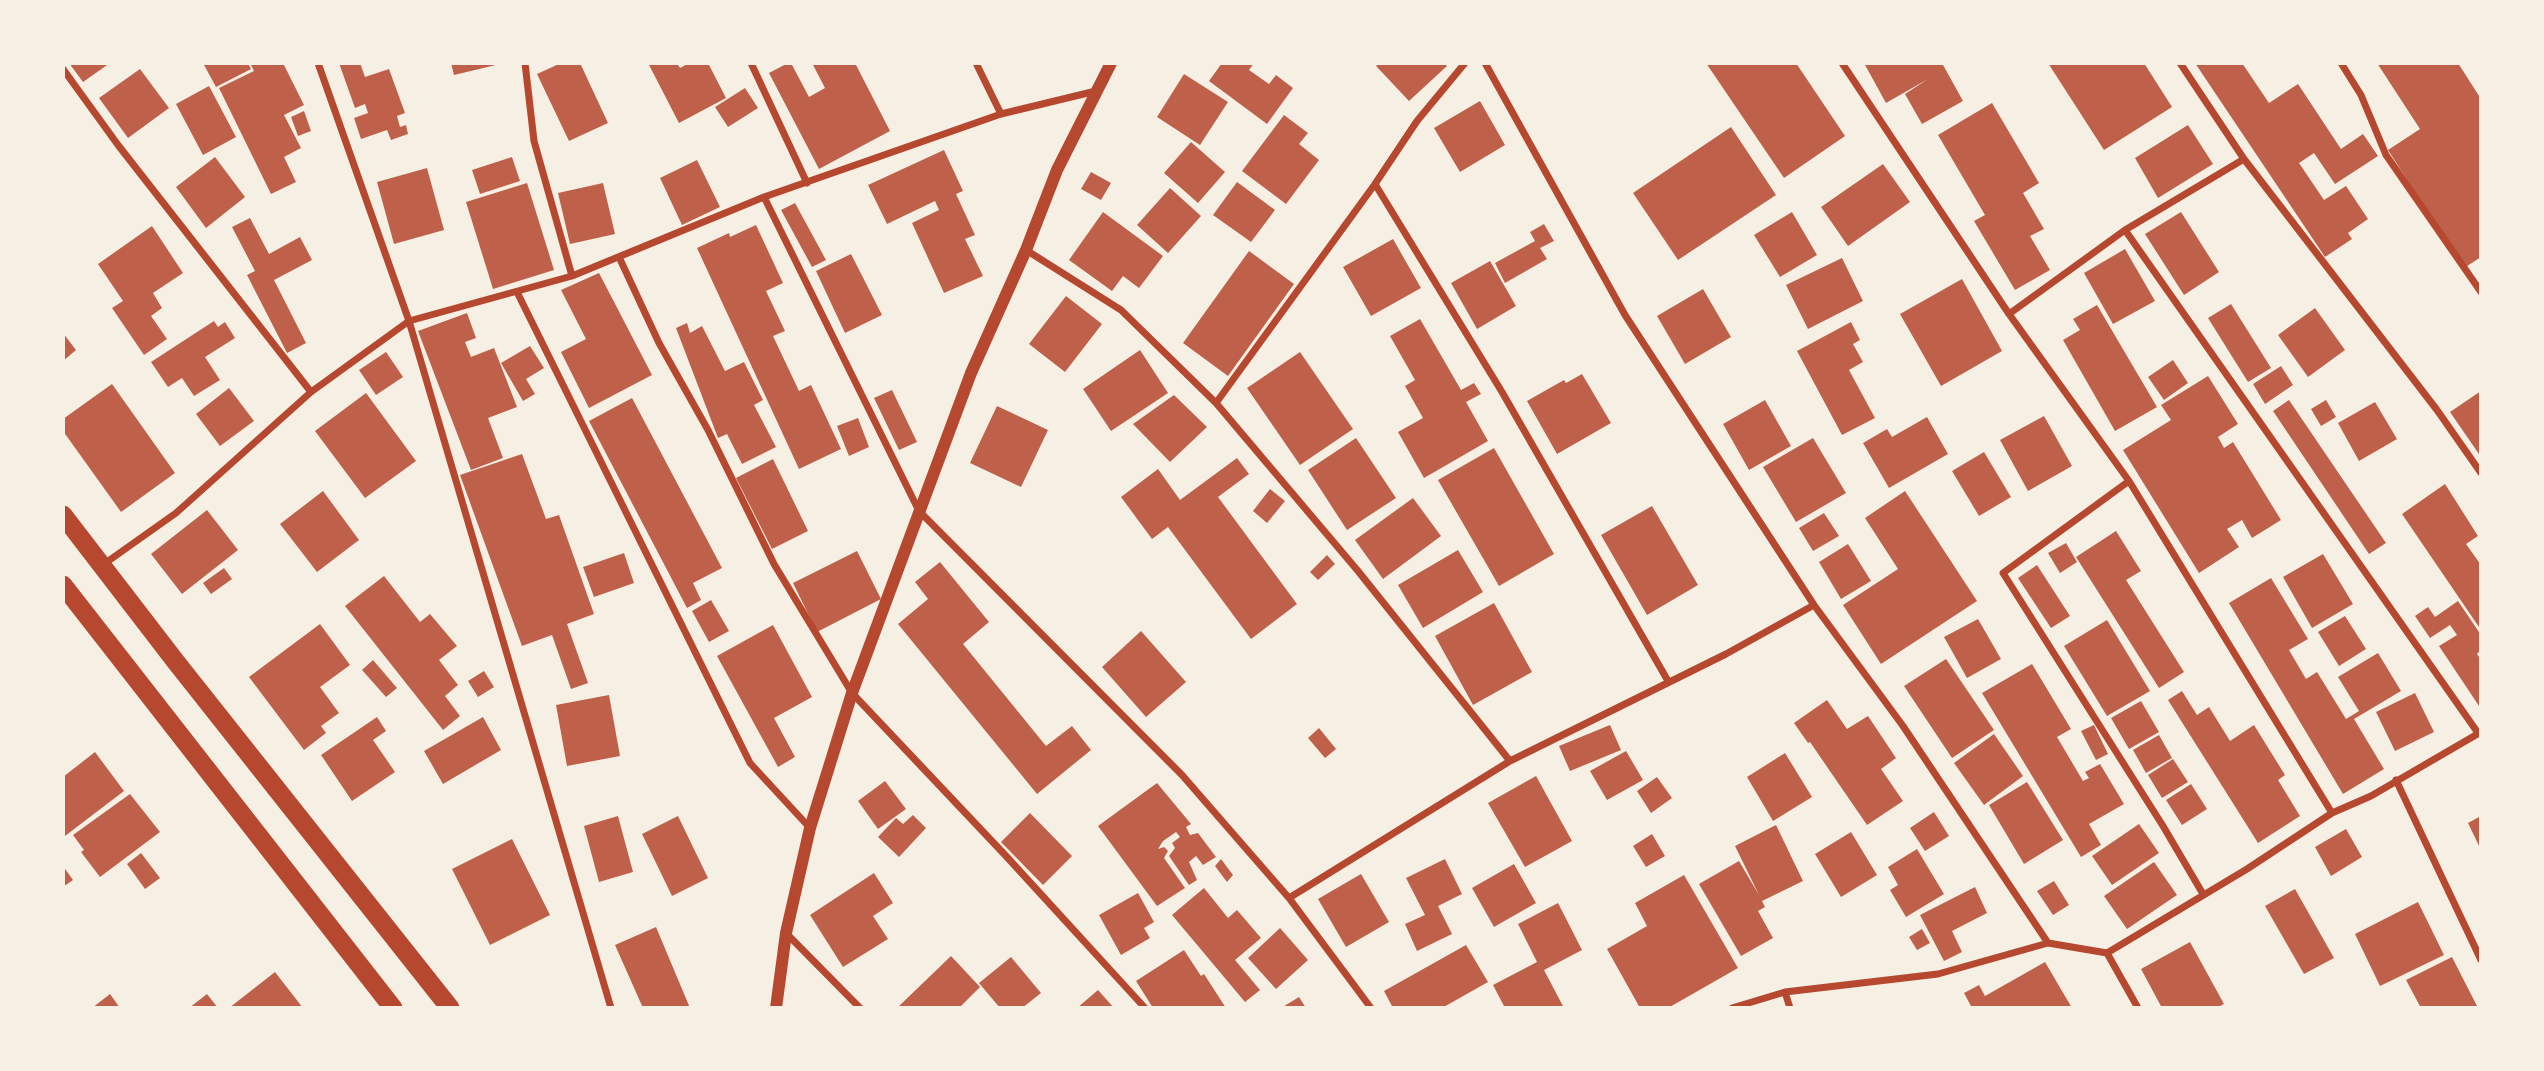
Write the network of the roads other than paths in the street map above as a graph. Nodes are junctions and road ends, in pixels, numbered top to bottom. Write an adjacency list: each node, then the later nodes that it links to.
1 (318, 63): 25 (street)
2 (525, 63): 21 (street)
3 (751, 63): 15 (street)
4 (976, 63): 13 (street)
5 (1111, 63): 12 (street)
6 (1465, 63): 16 (street)
7 (1485, 63): 34 (street)
8 (1842, 63): 24 (street)
9 (2180, 63): 14 (street)
10 (2341, 63): 23 (street)
11 (63, 69): 26 (street)
12 (1096, 90): 13 (street); 19 (street)
13 (1001, 114): 15 (street)
14 (2245, 159): 18 (street); 28 (street)
15 (807, 183): 17 (street)
16 (1375, 184): 27 (street); 35 (street)
17 (764, 197): 20 (street); 30 (street)
18 (2124, 230): 24 (street); 37 (street)
19 (1026, 250): 27 (street); 30 (street)
20 (619, 257): 21 (street); 36 (street)
21 (572, 276): 22 (street)
22 (517, 292): 25 (street); 41 (street)
23 (2481, 292)
24 (2009, 314): 29 (street)
25 (409, 321): 26 (street); 51 (street)
26 (311, 392): 32 (street)
27 (1216, 403): 38 (street)
28 (2481, 473)
29 (2129, 481): 40 (street); 42 (street)
30 (919, 511): 36 (street); 43 (street)
31 (63, 515): 32 (highway)
32 (102, 565): 50 (highway)
33 (65, 590): 49 (highway)
34 (1814, 605): 35 (street); 45 (street)
35 (1668, 681): 38 (street)
36 (852, 693): 41 (street); 54 (street)
37 (2479, 733): 39 (street)
38 (1510, 761): 43 (street)
39 (2396, 780): 40 (street); 47 (street)
40 (2332, 813): 42 (street)
41 (810, 828): 44 (street)
42 (2203, 894): 46 (street)
43 (1289, 898): 55 (street)
44 (786, 933): 52 (street); 53 (street)
45 (2048, 943): 46 (street); 48 (street)
46 (2107, 953): 58 (street)
47 (2481, 960)
48 (1785, 992): 56 (street); 57 (street)
49 (393, 1008)
50 (450, 1008)
51 (611, 1008)
52 (776, 1008)
53 (860, 1008)
54 (1145, 1008)
55 (1371, 1008)
56 (1732, 1008)
57 (1790, 1008)
58 (2138, 1008)

